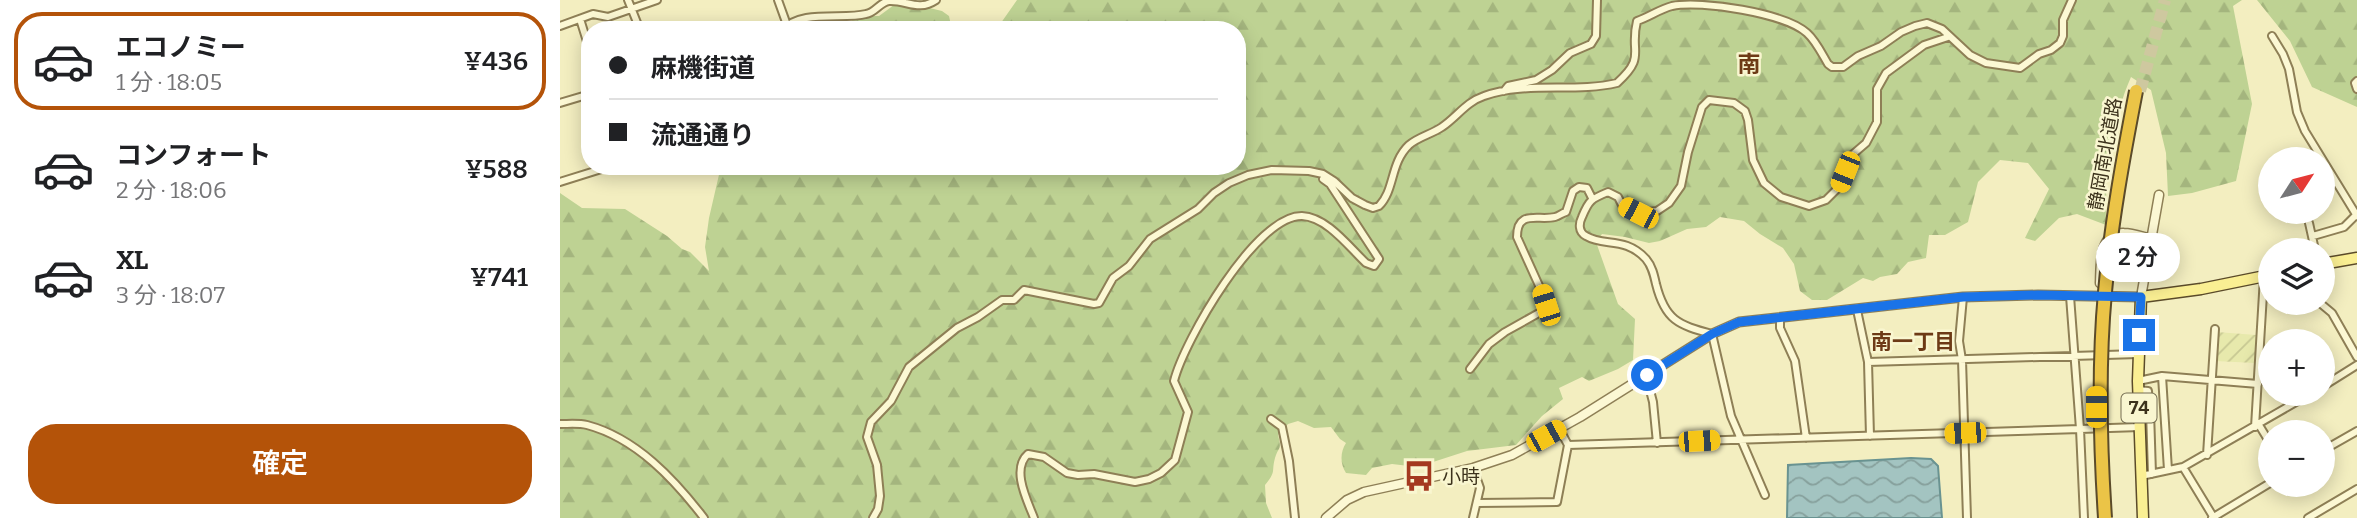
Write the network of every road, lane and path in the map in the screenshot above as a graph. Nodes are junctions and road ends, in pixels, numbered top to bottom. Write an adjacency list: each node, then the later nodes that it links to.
1 (628, 0): 7 (street)
2 (657, 0): 7 (street)
3 (778, 0): 10 (street)
4 (936, 0): 11 (street)
5 (1597, 0): 18 (street)
6 (2072, 0): 15 (street)
7 (632, 9): 8 (street); 9 (street)
8 (580, 19): 12 (street); 13 (street)
9 (637, 21)
10 (783, 21)
11 (801, 21)
12 (581, 22)
13 (560, 26)
14 (2272, 36): 27 (street)
15 (1948, 37): 18 (street); 26 (street)
16 (2357, 81): 17 (street)
17 (2357, 89)
18 (1504, 91): 22 (street)
19 (2138, 91): 90 (highway, 静岡南北道路 / 74, bridge)
20 (581, 97): 21 (street)
21 (560, 103)
22 (1309, 171): 83 (street); 84 (street)
23 (582, 175): 24 (street)
24 (560, 182)
25 (2159, 195): 30 (street)
26 (1592, 198): 42 (street); 50 (street)
27 (2357, 216): 29 (street)
28 (2309, 224): 29 (street)
29 (2313, 236)
30 (2152, 239): 35 (street); 37 (street)
31 (2357, 258): 32 (main road)
32 (2335, 262)
33 (2258, 278): 37 (main road)
34 (2070, 296): 35 (street); 36 (street); 45 (street)
35 (2099, 296): 37 (street); 44 (street)
36 (1963, 297): 38 (street); 47 (street)
37 (2141, 297): 43 (main road, 74)
38 (1857, 310): 40 (street); 48 (street)
39 (2333, 315): 46 (street)
40 (1780, 318): 42 (street); 69 (street)
41 (2215, 329): 54 (street)
42 (1712, 334): 51 (street); 68 (street)
43 (2138, 354): 44 (street); 56 (main road, 74)
44 (2097, 356): 45 (street); 63 (street)
45 (2074, 357): 47 (street); 64 (street)
46 (2357, 357)
47 (1962, 360): 48 (street); 66 (street)
48 (1868, 362): 67 (street)
49 (2357, 365): 53 (street)
50 (1470, 369)
51 (1647, 375): 62 (street); 70 (street)
52 (2162, 376): 54 (street); 56 (street); 76 (street)
53 (2335, 379)
54 (2212, 380): 55 (street); 73 (street)
55 (2258, 384): 60 (street)
56 (2138, 385): 61 (main road, 74); 77 (street)
57 (2291, 406): 60 (street)
58 (1271, 419): 85 (street)
59 (561, 425): 82 (street)
60 (2257, 426): 73 (street)
61 (2140, 427): 63 (street); 77 (main road, 74)
62 (1559, 428): 72 (street); 75 (street)
63 (2096, 428): 64 (street); 90 (street)
64 (2080, 429): 66 (street); 89 (street)
65 (2357, 431): 71 (street)
66 (1965, 433): 67 (street); 88 (street)
67 (1870, 436): 69 (street)
68 (1741, 438): 69 (street); 70 (street); 80 (street)
69 (1806, 438)
70 (1657, 443): 72 (street)
71 (2335, 444)
72 (1568, 445): 81 (street)
73 (2207, 455): 74 (street)
74 (2183, 467): 76 (street); 92 (street)
75 (1473, 468): 81 (street); 86 (street)
76 (2168, 470): 77 (street)
77 (2147, 475): 91 (main road, 74)
78 (2357, 489): 93 (street)
79 (2258, 490): 92 (street)
80 (1765, 495)
81 (1477, 503): 87 (street)
82 (704, 518)
83 (873, 518)
84 (1034, 518)
85 (1295, 518)
86 (1326, 518)
87 (1473, 518)
88 (1967, 518)
89 (2084, 518)
90 (2104, 518)
91 (2143, 518)
92 (2213, 518)
93 (2308, 518)

